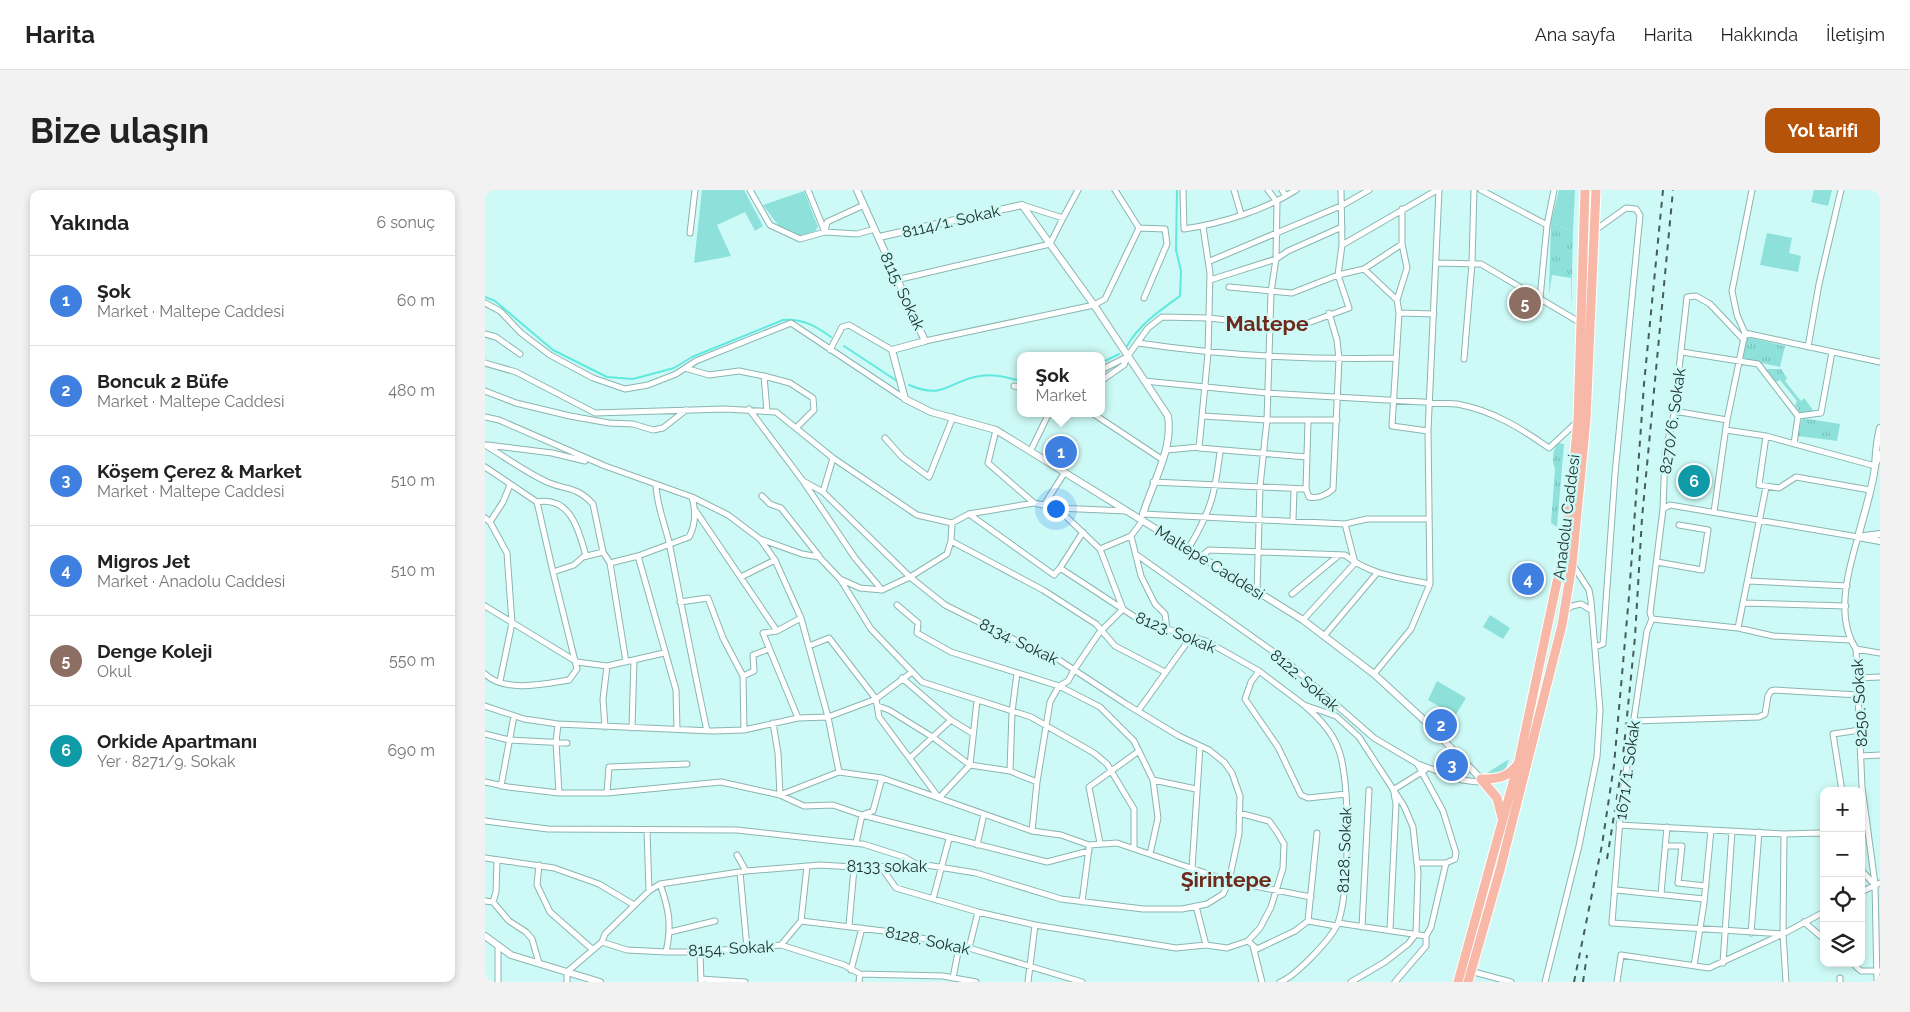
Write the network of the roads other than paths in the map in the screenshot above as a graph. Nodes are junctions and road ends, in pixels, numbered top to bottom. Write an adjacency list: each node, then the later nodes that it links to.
1 (695, 190): 37 (street)
2 (750, 190): 36 (street)
3 (808, 190): 36 (street)
4 (857, 190): 25 (street, 8115. Sokak)
5 (1078, 190): 29 (street)
6 (1115, 190): 33 (street)
7 (1183, 190): 31 (street)
8 (1234, 190): 28 (street)
9 (1268, 190): 23 (street)
10 (1282, 190): 22 (street)
11 (1296, 190): 22 (street)
12 (1341, 190): 26 (street)
13 (1369, 190): 26 (street)
14 (1438, 190): 27 (street); 45 (street)
15 (1473, 190): 46 (street)
16 (1481, 190): 30 (street)
17 (1554, 190): 30 (street)
18 (1584, 190): 63 (highway, Anadolu Caddesi)
19 (1595, 190): 35 (highway, Anadolu Caddesi)
20 (1753, 190): 64 (street)
21 (1841, 190): 69 (street)
22 (1286, 196): 23 (street)
23 (1277, 202): 28 (street); 38 (street)
24 (1023, 204): 29 (street); 39 (street, 8114/1. Sokak); 40 (street)
25 (864, 205): 34 (street, 8115. Sokak); 36 (street)
26 (1343, 205): 32 (street); 38 (street)
27 (1402, 209): 41 (street); 42 (street)
28 (1241, 214): 31 (street)
29 (1063, 218): 40 (street)
30 (1547, 225): 54 (street)
31 (1203, 227): 44 (street)
32 (1342, 227): 42 (street); 43 (street)
33 (1139, 228): 53 (street); 57 (street)
34 (875, 229): 36 (street); 39 (street, 8115. Sokak)
35 (1594, 231): 190 (highway, Anadolu Caddesi); 223 (street)
36 (825, 232)
37 (690, 233)
38 (1276, 234): 43 (street); 44 (street)
39 (879, 237): 49 (street, 8115. Sokak)
40 (1050, 244): 49 (street); 57 (street)
41 (1402, 244): 47 (street); 55 (street)
42 (1342, 245): 48 (street)
43 (1276, 259): 50 (street); 52 (street)
44 (1210, 261): 50 (street)
45 (1436, 263): 46 (street); 60 (street)
46 (1472, 263): 54 (street); 79 (street)
47 (1364, 269): 48 (street); 55 (street)
48 (1338, 275): 52 (street); 58 (street)
49 (896, 280): 67 (street, 8115. Sokak)
50 (1210, 280): 61 (street)
51 (1229, 287): 52 (street)
52 (1271, 292): 62 (street)
53 (1144, 298)
54 (1540, 298): 63 (street)
55 (1397, 300): 59 (street)
56 (485, 303): 84 (street)
57 (1094, 305): 67 (street); 76 (street)
58 (1329, 313): 62 (street); 80 (street)
59 (1399, 313): 60 (street); 78 (street)
60 (1434, 314): 97 (street)
61 (1208, 318): 62 (street); 68 (street); 74 (street)
62 (1270, 323): 77 (street)
63 (1581, 323): 112 (highway, Anadolu Caddesi)
64 (1745, 333): 66 (street); 69 (street)
65 (485, 334): 75 (street)
66 (1744, 340): 72 (street, 8270/6. Sokak); 81 (street)
67 (925, 341): 71 (street, 8115. Sokak)
68 (1137, 343): 74 (street); 76 (street)
69 (1808, 347): 73 (street)
70 (829, 350): 71 (street); 84 (street); 95 (street)
71 (892, 350): 95 (street)
72 (1682, 352): 81 (street); 101 (street, 8270/6. Sokak)
73 (1832, 352): 82 (street); 103 (street)
74 (1208, 353): 77 (street); 91 (street)
75 (520, 354)
76 (1127, 357): 85 (street); 87 (street); 88 (street)
77 (1268, 357): 80 (street); 93 (street)
78 (1396, 358): 80 (street); 96 (street)
79 (1464, 359)
80 (1339, 360): 94 (street)
81 (1739, 361): 103 (street); 110 (street)
82 (1880, 362)
83 (485, 363): 99 (street)
84 (685, 368): 86 (street)
85 (1105, 368)
86 (764, 376): 100 (street); 113 (street)
87 (1105, 378)
88 (1143, 381): 91 (street); 124 (street)
89 (1014, 386): 90 (street)
90 (1017, 387)
91 (1206, 387): 93 (street); 102 (street); 122 (street)
92 (485, 391): 99 (street)
93 (1267, 393): 94 (street); 108 (street)
94 (1337, 397): 96 (street); 109 (street)
95 (905, 399): 105 (street, Maltepe Caddesi)
96 (1395, 399): 97 (street); 116 (street)
97 (1431, 402): 112 (street); 116 (street)
98 (749, 409): 99 (street); 100 (street); 135 (street, 8134. Sokak)
99 (687, 410)
100 (767, 411): 113 (street)
101 (1674, 411): 110 (street); 152 (street, 8270/6. Sokak)
102 (1203, 416): 108 (street); 122 (street)
103 (1798, 416): 120 (street)
104 (485, 417): 131 (street)
105 (953, 417): 115 (street, Maltepe Caddesi); 119 (street)
106 (1047, 417): 123 (street)
107 (1098, 417): 130 (street)
108 (1267, 420): 111 (street); 126 (street)
109 (1337, 420): 111 (street); 143 (street)
110 (1727, 420): 117 (street)
111 (1308, 421): 128 (street)
112 (1578, 421): 280 (highway, Anadolu Caddesi)
113 (796, 428): 129 (street)
114 (1880, 428): 132 (street, 8250. Sokak)
115 (996, 430): 123 (street, Maltepe Caddesi); 149 (street)
116 (1428, 430): 161 (street)
117 (1726, 430): 118 (street); 155 (street)
118 (1767, 436): 120 (street); 141 (street)
119 (885, 438)
120 (1795, 444): 132 (street)
121 (485, 445): 131 (street); 178 (street)
122 (1199, 448): 124 (street); 125 (street)
123 (1031, 450): 134 (street, Maltepe Caddesi)
124 (1167, 450): 130 (street)
125 (1220, 452): 126 (street); 138 (street)
126 (1263, 454): 128 (street); 140 (street)
127 (1880, 454): 132 (street, 8250. Sokak)
128 (1307, 457): 143 (street)
129 (833, 458): 145 (street); 165 (street)
130 (1163, 460): 136 (street)
131 (605, 466): 137 (street)
132 (1875, 466): 144 (street, 8250. Sokak)
133 (485, 467): 139 (street)
134 (1065, 472): 150 (street); 154 (street, Maltepe Caddesi)
135 (803, 481): 145 (street, 8134. Sokak); 200 (street)
136 (1153, 482): 138 (street); 158 (street)
137 (656, 484): 147 (street); 176 (street)
138 (1217, 484): 140 (street); 157 (street)
139 (510, 485): 148 (street); 164 (street)
140 (1260, 486): 142 (street); 160 (street)
141 (1766, 487): 144 (street); 162 (street)
142 (1294, 489): 143 (street); 163 (street)
143 (1306, 489)
144 (1870, 490): 171 (street, 8250. Sokak)
145 (823, 492): 195 (street, 8134. Sokak)
146 (762, 496): 185 (street)
147 (692, 497): 153 (street); 172 (street)
148 (537, 502): 182 (street); 192 (street)
149 (1034, 503): 150 (street); 156 (street)
150 (1043, 505): 151 (street)
151 (1057, 508): 154 (street); 168 (street)
152 (1663, 509): 155 (street); 187 (street, 8270/6. Sokak)
153 (695, 510): 176 (street); 194 (street)
154 (1129, 511): 158 (street, Maltepe Caddesi)
155 (1714, 512): 162 (street)
156 (969, 514): 165 (street); 191 (street, 8123. Sokak)
157 (1207, 516): 158 (street); 160 (street); 175 (street)
158 (1143, 517): 170 (street); 184 (street, Maltepe Caddesi)
159 (485, 518): 164 (street)
160 (1259, 519): 163 (street); 179 (street)
161 (1429, 519): 166 (street); 198 (street)
162 (1758, 519): 171 (street); 197 (street)
163 (1293, 520): 166 (street)
164 (490, 522): 214 (street)
165 (952, 523): 173 (street)
166 (1345, 524): 189 (street)
167 (1679, 525): 187 (street)
168 (1083, 532): 177 (street); 191 (street)
169 (1880, 534): 171 (street)
170 (1131, 536): 177 (street); 180 (street)
171 (1858, 537): 174 (street); 199 (street, 8250. Sokak)
172 (760, 539): 185 (street); 186 (street)
173 (951, 541): 195 (street); 218 (street)
174 (1880, 541)
175 (1191, 544)
176 (670, 546): 183 (street); 203 (street)
177 (1100, 549): 208 (street)
178 (603, 552): 182 (street); 188 (street)
179 (1259, 552): 181 (street); 184 (street); 201 (street)
180 (1137, 555): 216 (street); 271 (street, 8122. Sokak)
181 (1339, 555): 189 (street); 202 (street)
182 (586, 556): 192 (street)
183 (638, 556): 188 (street); 226 (street)
184 (1201, 556): 201 (street, Maltepe Caddesi)
185 (819, 557): 196 (street)
186 (775, 560): 194 (street); 211 (street)
187 (1657, 562): 212 (street, 8270/6. Sokak)
188 (610, 563): 230 (street)
189 (1355, 563): 193 (street); 213 (street)
190 (1572, 565): 209 (street); 210 (highway, Anadolu Caddesi)
191 (1060, 568): 208 (street, 8123. Sokak)
192 (553, 572): 229 (street)
193 (1377, 573): 198 (street); 220 (street)
194 (741, 577): 217 (street)
195 (910, 577): 200 (street); 232 (street, 8134. Sokak)
196 (840, 579): 200 (street); 234 (street)
197 (1748, 581): 199 (street); 204 (street)
198 (1430, 584): 238 (street)
199 (1847, 586): 207 (street, 8250. Sokak)
200 (882, 590)
201 (1257, 592): 213 (street, Maltepe Caddesi)
202 (1291, 594)
203 (680, 602): 239 (street); 266 (street)
204 (1743, 603): 207 (street); 215 (street)
205 (897, 605): 237 (street)
206 (485, 606): 214 (street)
207 (1846, 606): 221 (street, 8250. Sokak)
208 (1123, 609): 216 (street, 8123. Sokak); 218 (street)
209 (1591, 610): 210 (street); 223 (street)
210 (1565, 611): 305 (highway, Anadolu Caddesi)
211 (801, 618): 217 (street); 222 (street)
212 (1652, 619): 215 (street); 257 (street, 1671/1. Sokak)
213 (1303, 620): 220 (street, Maltepe Caddesi)
214 (512, 623): 229 (street); 243 (street)
215 (1738, 628): 221 (street)
216 (1167, 629): 219 (street, 8123. Sokak)
217 (777, 631): 224 (street)
218 (1101, 632): 232 (street); 235 (street)
219 (1191, 636): 233 (street, 8123. Sokak); 235 (street)
220 (1323, 636): 238 (street, Maltepe Caddesi)
221 (1851, 640): 225 (street, 8250. Sokak)
222 (809, 646): 246 (street); 254 (street)
223 (1595, 647): 426 (street)
224 (769, 649): 239 (street); 255 (street)
225 (1856, 649): 227 (street); 242 (street, 8250. Sokak)
226 (664, 653): 228 (street); 263 (street)
227 (1880, 653)
228 (634, 660): 230 (street); 262 (street)
229 (577, 662): 231 (street); 243 (street)
230 (626, 662): 231 (street)
231 (607, 666): 261 (street)
232 (1074, 670): 244 (street); 251 (street, 8134. Sokak)
233 (1259, 671): 248 (street, 8123. Sokak); 301 (street)
234 (912, 672): 241 (street); 247 (street)
235 (1165, 672): 251 (street)
236 (485, 674): 243 (street)
237 (1017, 674): 244 (street); 252 (street)
238 (1374, 674): 290 (street, Maltepe Caddesi)
239 (743, 676): 264 (street)
240 (1880, 677): 242 (street)
241 (902, 678): 246 (street); 256 (street)
242 (1857, 678): 245 (street, 8250. Sokak)
243 (500, 681)
244 (1059, 686): 260 (street); 276 (street)
245 (1858, 695): 257 (street); 265 (street, 8250. Sokak)
246 (876, 699): 250 (street); 254 (street)
247 (977, 701): 252 (street); 267 (street)
248 (1304, 705): 269 (street, 8123. Sokak); 301 (street, 8128. Sokak)
249 (485, 706): 253 (street)
250 (878, 706): 270 (street); 279 (street)
251 (1138, 711): 275 (street, 8134. Sokak)
252 (1012, 712): 260 (street); 286 (street)
253 (514, 716): 259 (street); 272 (street)
254 (828, 717): 255 (street); 288 (street)
255 (798, 718): 258 (street)
256 (951, 720): 267 (street); 270 (street)
257 (1633, 721): 311 (street, 1671/1. Sokak)
258 (773, 723): 264 (street); 302 (street)
259 (558, 724): 261 (street); 273 (street)
260 (1047, 726): 285 (street); 293 (street)
261 (605, 727): 262 (street)
262 (631, 728): 263 (street)
263 (677, 730): 266 (street)
264 (744, 730): 266 (street)
265 (1860, 730): 278 (street, 8250. Sokak); 295 (street)
266 (707, 731)
267 (972, 733): 283 (street)
268 (485, 734): 272 (street)
269 (1359, 737): 271 (street); 298 (street, 8123. Sokak)
270 (933, 738): 279 (street); 283 (street)
271 (1374, 738): 282 (street, 8122. Sokak)
272 (509, 740): 273 (street); 294 (street)
273 (556, 742): 274 (street); 299 (street)
274 (567, 743)
275 (1199, 746): 296 (street); 306 (street, 8134. Sokak)
276 (1139, 751): 285 (street); 291 (street)
277 (1880, 755): 278 (street)
278 (1861, 756): 346 (street, 8250. Sokak)
279 (910, 758): 303 (street)
280 (1519, 762): 290 (highway); 305 (highway, Anadolu Caddesi)
281 (687, 764): 300 (street)
282 (1418, 764): 284 (street, 8122. Sokak); 287 (street)
283 (970, 765): 286 (street); 303 (street)
284 (1428, 768): 287 (street); 290 (street, 8122. Sokak)
285 (1111, 770): 322 (street); 327 (street)
286 (1010, 771): 293 (street)
287 (1422, 771): 298 (street); 334 (street)
288 (839, 772): 289 (street); 302 (street)
289 (882, 778): 303 (street); 308 (street)
290 (1481, 779): 304 (highway)
291 (1153, 780): 296 (street); 328 (street)
292 (485, 782): 294 (street)
293 (1037, 782): 314 (street)
294 (501, 786): 299 (street)
295 (1841, 787)
296 (1196, 789): 340 (street)
297 (1369, 790): 370 (street)
298 (1393, 790): 333 (street, 8123. Sokak); 373 (street)
299 (559, 793): 300 (street)
300 (607, 793): 302 (street)
301 (1346, 794): 369 (street, 8128. Sokak)
302 (780, 795): 308 (street)
303 (939, 798): 307 (street)
304 (1497, 798): 305 (highway); 309 (highway)
305 (1512, 803): 309 (highway, Anadolu Caddesi); 401 (highway, Anadolu Caddesi)
306 (1239, 813): 344 (street, 8134. Sokak); 348 (street)
307 (984, 814): 314 (street); 324 (street)
308 (862, 815): 321 (street); 323 (street)
309 (1502, 820): 423 (highway, Anadolu Caddesi)
310 (485, 821): 316 (street)
311 (1619, 825): 312 (street); 349 (street, 1671/1. Sokak)
312 (1667, 827): 313 (street); 325 (street)
313 (1711, 830): 315 (street); 347 (street)
314 (1032, 831): 326 (street)
315 (1732, 831): 317 (street); 374 (street)
316 (647, 832): 323 (street); 351 (street)
317 (1759, 832): 320 (street); 376 (street)
318 (1317, 833): 353 (street)
319 (1820, 833): 320 (street)
320 (1784, 834): 378 (street)
321 (949, 839): 324 (street); 338 (street)
322 (1100, 843): 326 (street); 327 (street)
323 (856, 844): 332 (street)
324 (977, 845): 326 (street)
325 (1665, 846): 347 (street); 352 (street)
326 (1089, 848): 358 (street)
327 (1134, 848): 328 (street)
328 (1150, 854): 340 (street)
329 (737, 855): 341 (street)
330 (485, 858): 331 (street)
331 (497, 861): 335 (street); 357 (street)
332 (914, 863): 337 (street, 8133 sokak); 338 (street, 8133 sokak)
333 (1417, 863): 334 (street); 377 (street, 8123. Sokak)
334 (1446, 863): 380 (street)
335 (539, 865): 359 (street); 391 (street)
336 (807, 866): 339 (street, 8133 sokak); 341 (street, 8133 sokak); 364 (street)
337 (881, 867): 339 (street, 8133 sokak); 354 (street)
338 (941, 867): 354 (street); 358 (street, 8133 sokak)
339 (855, 868): 367 (street)
340 (1192, 869): 344 (street)
341 (746, 871): 342 (street, 8133 sokak)
342 (740, 872): 345 (street, 8133 sokak); 389 (street)
343 (1865, 874): 346 (street)
344 (1229, 882): 348 (street); 360 (street, 8133 sokak)
345 (660, 884): 351 (street, 8133 sokak); 375 (street)
346 (1877, 884): 350 (street); 392 (street, 8250. Sokak)
347 (1706, 886): 355 (street)
348 (1277, 890): 353 (street); 382 (street)
349 (1616, 890): 352 (street); 372 (street, 1671/1. Sokak)
350 (1865, 890)
351 (649, 891): 359 (street, 8133 sokak)
352 (1661, 894): 355 (street)
353 (1311, 897): 365 (street)
354 (933, 899): 361 (street)
355 (1705, 899): 372 (street)
356 (485, 900): 357 (street)
357 (493, 902): 396 (street)
358 (1082, 902): 360 (street, 8133 sokak)
359 (634, 905): 383 (street, 8133 sokak)
360 (1196, 906): 386 (street)
361 (978, 912): 368 (street); 390 (street)
362 (1820, 914): 366 (street)
363 (715, 921): 375 (street)
364 (801, 921): 367 (street, 8128. Sokak); 385 (street)
365 (1308, 921): 369 (street); 387 (street)
366 (1804, 922): 378 (street); 381 (street)
367 (849, 925): 371 (street, 8128. Sokak)
368 (1035, 925): 386 (street); 398 (street)
369 (1337, 925): 370 (street); 420 (street, 8128. Sokak)
370 (1362, 926): 373 (street)
371 (862, 928): 388 (street, 8128. Sokak); 400 (street)
372 (1700, 929): 374 (street); 397 (street)
373 (1390, 930): 377 (street)
374 (1726, 931): 376 (street); 395 (street)
375 (670, 932): 393 (street)
376 (1751, 933): 378 (street)
377 (1416, 934): 380 (street); 408 (street)
378 (1783, 934): 395 (street); 428 (street)
379 (485, 936): 384 (street)
380 (1426, 936): 422 (street)
381 (1820, 936)
382 (1248, 941): 386 (street); 387 (street)
383 (603, 942): 391 (street, 8133 sokak); 393 (street, 8154. Sokak)
384 (498, 945): 396 (street); 410 (street)
385 (781, 945): 389 (street, 8154. Sokak); 400 (street, 8154. Sokak)
386 (1206, 945)
387 (1253, 946): 419 (street)
388 (959, 947): 390 (street, 8128. Sokak); 406 (street)
389 (747, 948): 394 (street, 8154. Sokak)
390 (969, 948): 398 (street, 8128. Sokak)
391 (593, 949): 403 (street, 8133 sokak)
392 (1879, 951): 402 (street, 8250. Sokak)
393 (666, 952): 394 (street, 8154. Sokak)
394 (700, 952): 409 (street)
395 (1723, 962): 397 (street)
396 (539, 963): 403 (street)
397 (1694, 966): 427 (street)
398 (1030, 967): 417 (street); 418 (street, 8128. Sokak)
399 (1856, 967): 402 (street)
400 (851, 970): 404 (street, 8154. Sokak)
401 (1470, 971): 424 (highway, Anadolu Caddesi); 425 (street)
402 (1878, 971): 429 (street, 8250. Sokak)
403 (567, 972): 411 (street); 412 (street)
404 (860, 974): 405 (street, 8154. Sokak); 414 (street)
405 (891, 975): 407 (street, 8154. Sokak); 415 (street)
406 (953, 978): 407 (street, 8154. Sokak); 416 (street, 8154. Sokak)
407 (943, 979)
408 (1361, 979): 421 (street)
409 (701, 980): 413 (street)
410 (498, 982)
411 (567, 982)
412 (600, 982)
413 (745, 982)
414 (859, 982)
415 (890, 982)
416 (976, 982)
417 (1028, 982)
418 (1083, 982)
419 (1262, 982)
420 (1280, 982)
421 (1351, 982)
422 (1395, 982)
423 (1458, 982)
424 (1467, 982)
425 (1511, 982)
426 (1545, 982)
427 (1617, 982)
428 (1786, 982)
429 (1877, 982)

